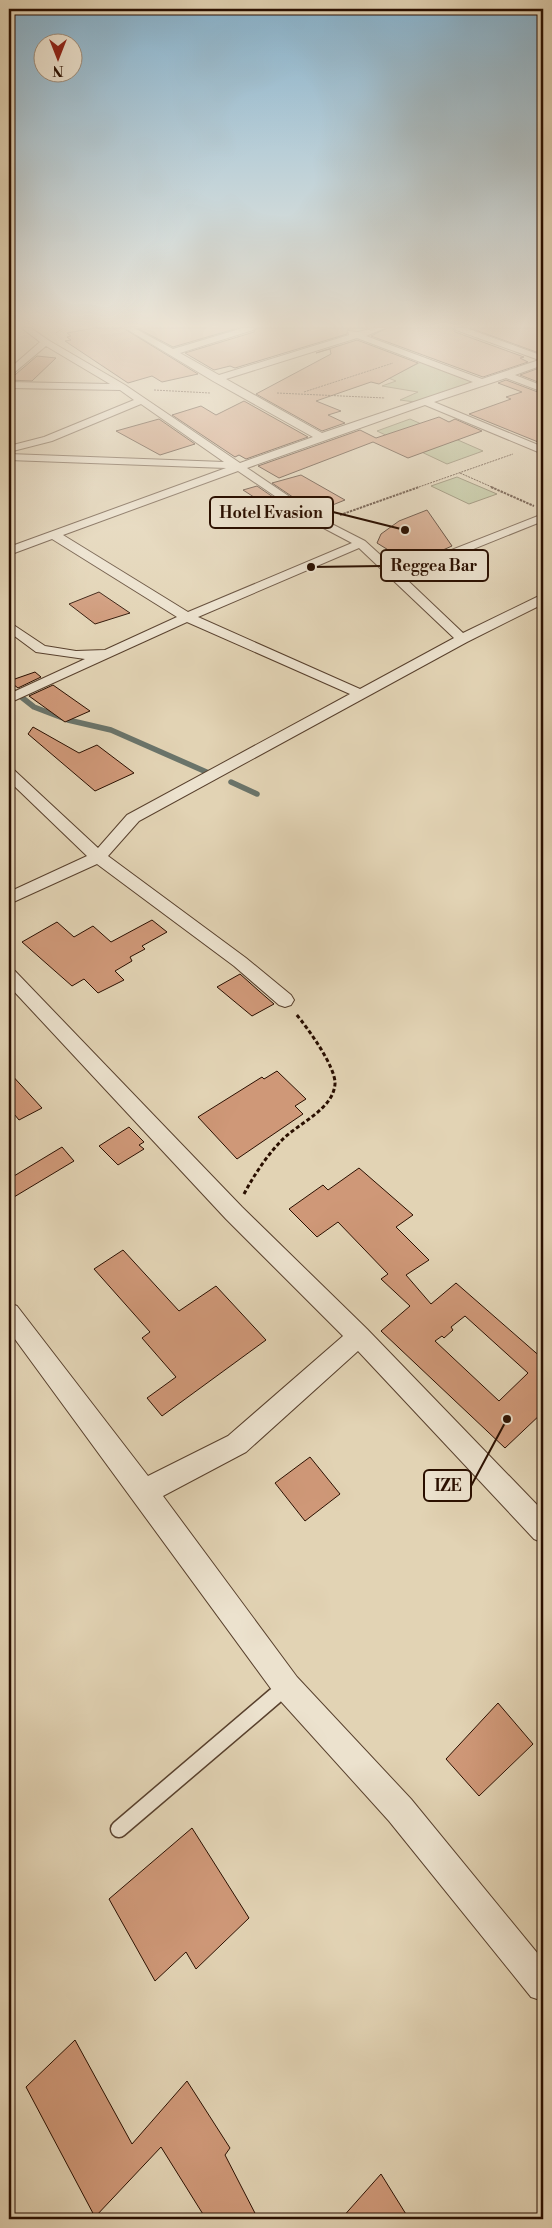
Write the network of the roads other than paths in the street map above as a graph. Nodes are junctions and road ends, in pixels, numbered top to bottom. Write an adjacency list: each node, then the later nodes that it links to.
1 (65, 432): 7 (street)
2 (186, 432): 10 (street)
3 (312, 432): 6 (street)
4 (337, 432): 6 (street)
5 (497, 432): 8 (street)
6 (321, 437): 10 (street)
7 (9, 449)
8 (538, 449)
9 (9, 457): 10 (street)
10 (237, 466): 12 (street); 13 (street)
11 (543, 517): 15 (street)
12 (54, 535): 14 (street); 17 (street)
13 (361, 543): 15 (street); 17 (street)
14 (9, 551)
15 (396, 576): 19 (street)
16 (543, 599): 19 (street)
17 (187, 617): 20 (street); 21 (street)
18 (9, 626): 20 (street)
19 (462, 639): 21 (street)
20 (106, 654): 22 (street)
21 (360, 694): 24 (street)
22 (9, 699)
23 (9, 773): 24 (street)
24 (98, 857): 25 (street); 27 (street)
25 (9, 900)
26 (9, 975): 29 (street)
27 (285, 1000)
28 (9, 1313): 30 (street)
29 (359, 1336): 30 (street); 31 (street)
30 (144, 1492): 32 (street)
31 (543, 1530)
32 (287, 1687): 33 (lane); 34 (street)
33 (119, 1829)
34 (543, 1985)

